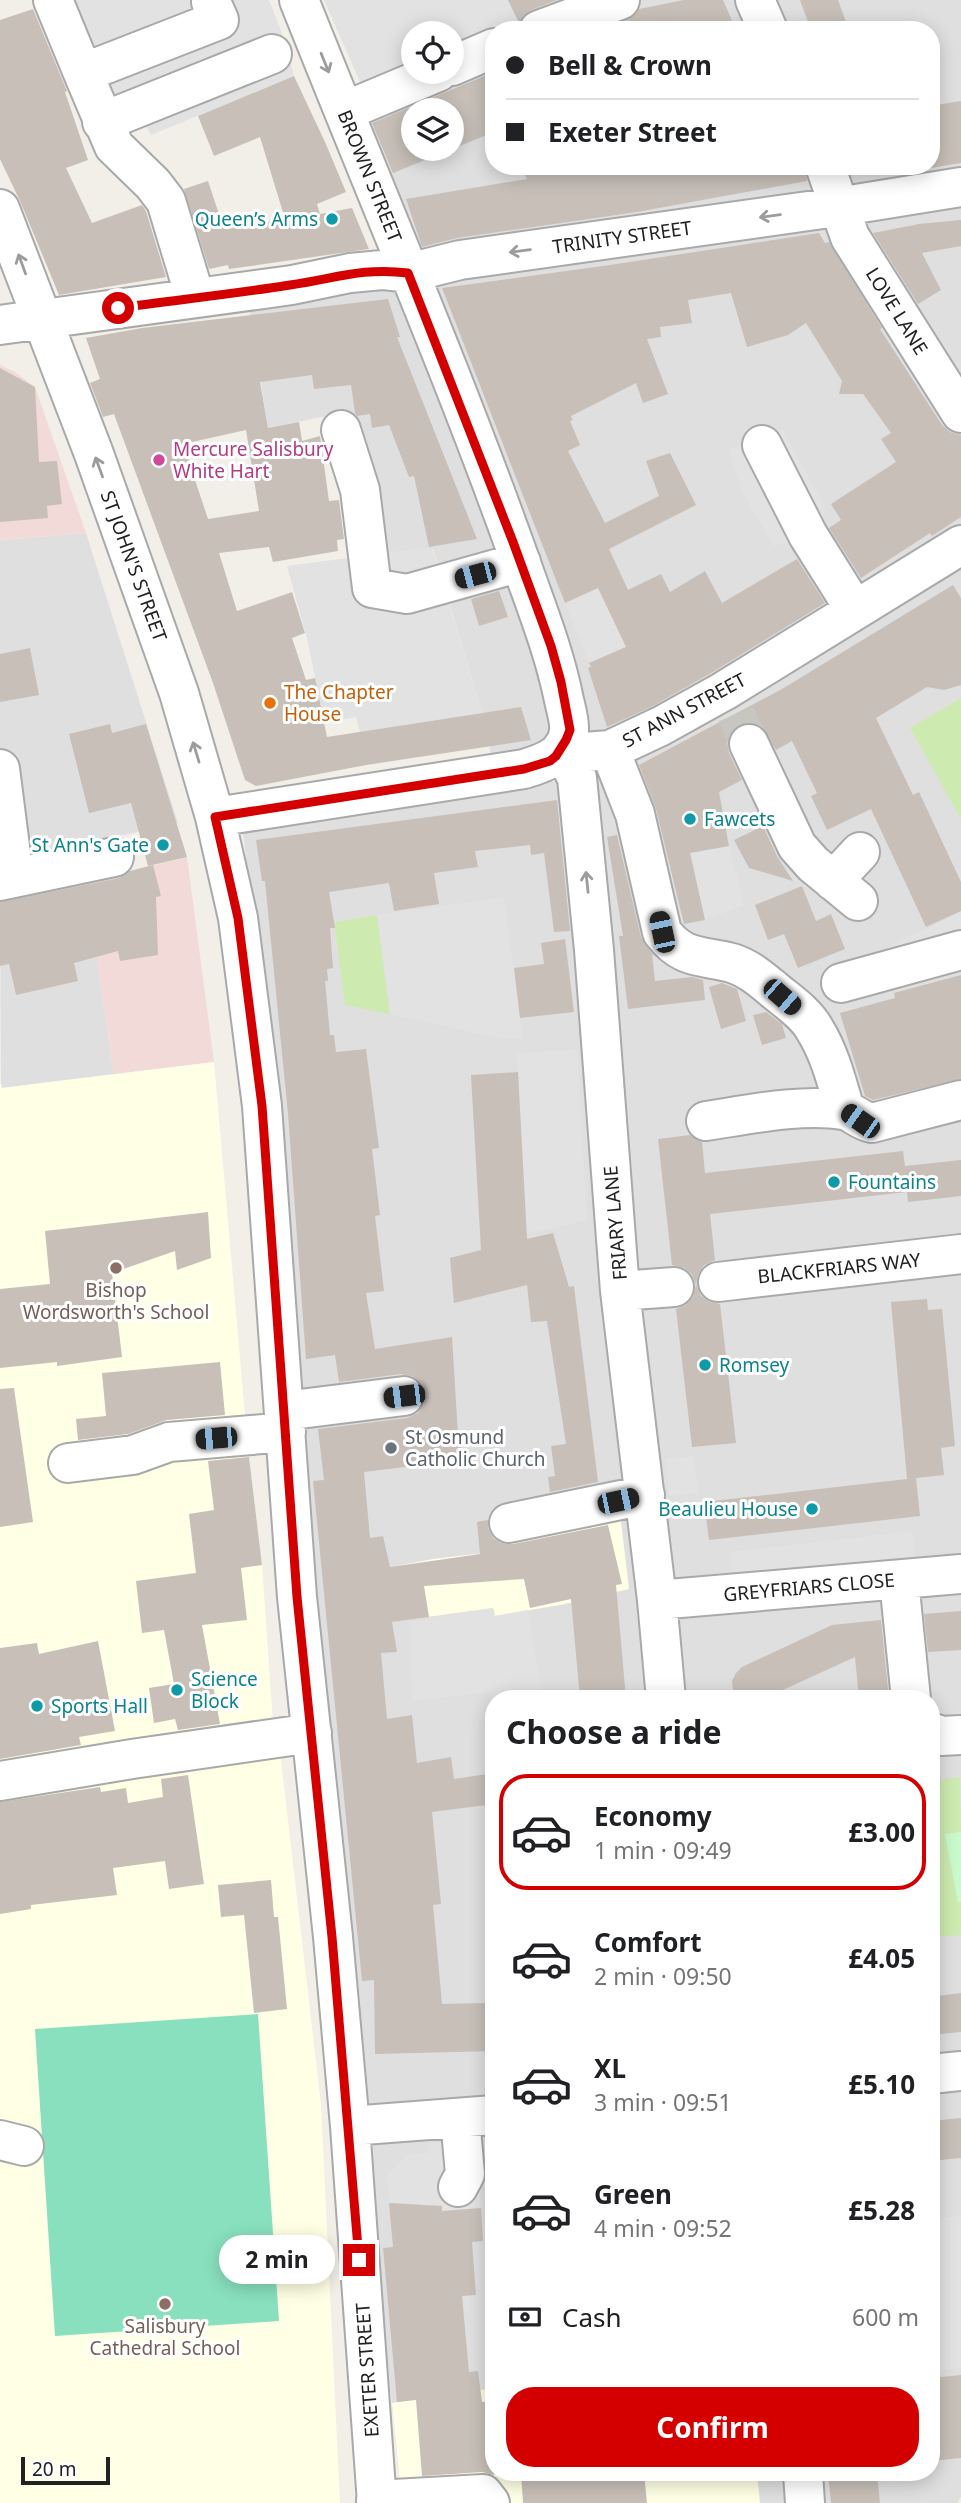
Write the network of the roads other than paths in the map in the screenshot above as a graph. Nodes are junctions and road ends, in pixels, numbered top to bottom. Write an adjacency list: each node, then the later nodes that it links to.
1 (53, 0): 11 (street)
2 (299, 0): 13 (street, BROWN STREET, one-way to 13)
3 (620, 0): 6 (street)
4 (755, 0): 7 (street)
5 (211, 2): 11 (street)
6 (563, 21)
7 (764, 21)
8 (485, 52): 10 (street)
9 (272, 54): 14 (street)
10 (464, 61)
11 (83, 73): 14 (street)
12 (409, 84): 13 (street)
13 (345, 111): 19 (street, BROWN STREET)
14 (102, 122): 20 (street)
15 (828, 175): 17 (street, LOVE LANE)
16 (961, 187): 17 (street, TRINITY STREET)
17 (837, 207): 19 (street, TRINITY STREET, one-way to 19); 25 (street, LOVE LANE)
18 (0, 209): 21 (street, ST JOHN'S STREET, one-way to 18)
19 (408, 273): 20 (street, TRINITY STREET); 29 (street, BROWN STREET)
20 (195, 297): 21 (street, TRINITY STREET)
21 (42, 319): 22 (street, TRINITY STREET); 24 (street, ST JOHN'S STREET)
22 (0, 325)
23 (0, 333): 24 (street)
24 (58, 364): 35 (street, ST JOHN'S STREET, one-way to 24)
25 (961, 413)
26 (341, 430): 29 (street)
27 (762, 445): 30 (street)
28 (961, 545): 30 (street, ST ANN STREET)
29 (521, 562): 32 (street, BROWN STREET)
30 (855, 610): 31 (street, ST ANN STREET)
31 (736, 716): 33 (street, ST ANN STREET); 36 (street)
32 (562, 748): 33 (street, ST ANN STREET); 35 (street); 47 (street, FRIARY LANE, one-way to 32)
33 (610, 750): 40 (street)
34 (0, 769): 38 (street)
35 (215, 817): 49 (street, EXETER STREET)
36 (860, 852)
37 (114, 857): 38 (street)
38 (7, 880)
39 (961, 950): 40 (street)
40 (820, 992): 42 (street)
41 (961, 1100): 42 (street)
42 (845, 1110): 43 (street)
43 (706, 1121)
44 (961, 1254): 45 (street, BLACKFRIARS WAY)
45 (718, 1282)
46 (674, 1287): 47 (street)
47 (620, 1291): 51 (street, FRIARY LANE)
48 (404, 1396): 49 (street)
49 (285, 1421): 50 (street); 58 (street, EXETER STREET)
50 (68, 1463)
51 (645, 1495): 52 (street); 55 (street, FRIARY LANE)
52 (509, 1522)
53 (961, 1574): 54 (street, GREYFRIARS CLOSE)
54 (899, 1580): 55 (street, GREYFRIARS CLOSE); 57 (street)
55 (657, 1600): 56 (street, FRIARY LANE)
56 (665, 1690)
57 (910, 1690)
58 (312, 1733): 61 (street); 65 (street, EXETER STREET)
59 (961, 1735): 60 (street)
60 (940, 1736)
61 (0, 1781)
62 (961, 2071): 63 (street)
63 (940, 2073)
64 (477, 2116): 65 (street); 66 (street)
65 (350, 2126): 68 (street, EXETER STREET)
66 (458, 2187)
67 (804, 2481): 70 (street)
68 (377, 2502): 69 (street)
69 (490, 2503)
70 (805, 2503)

